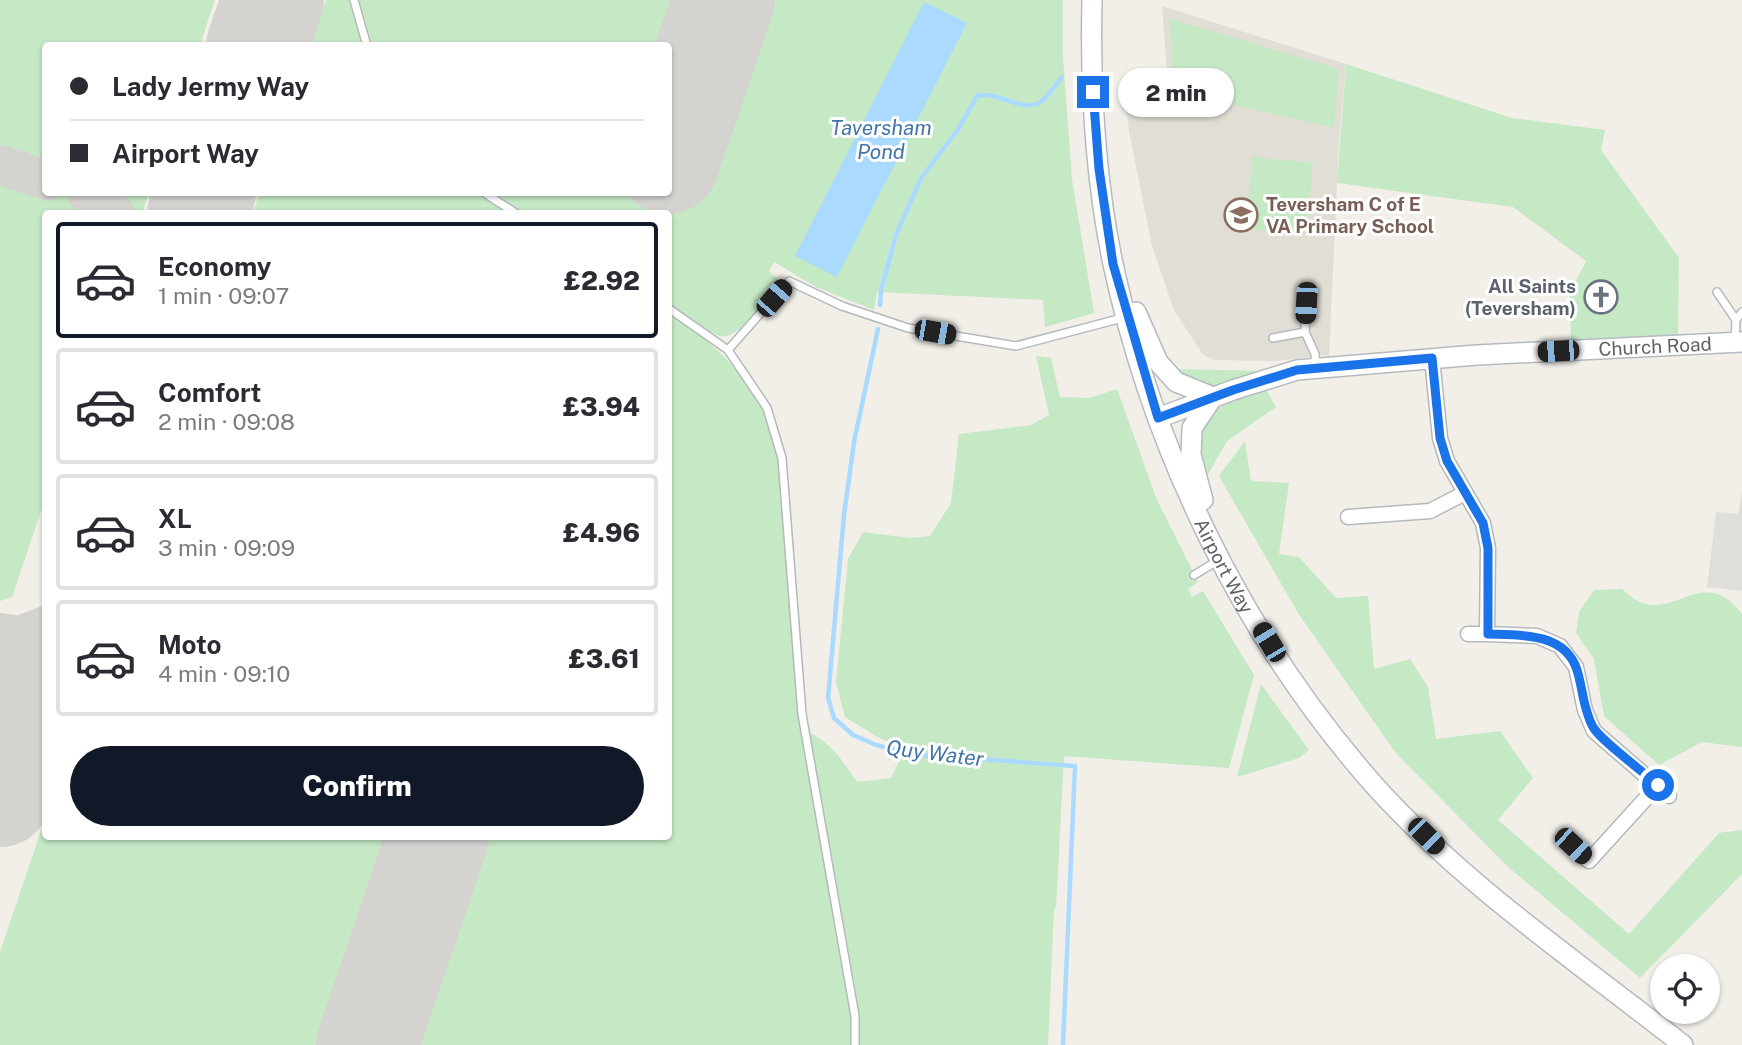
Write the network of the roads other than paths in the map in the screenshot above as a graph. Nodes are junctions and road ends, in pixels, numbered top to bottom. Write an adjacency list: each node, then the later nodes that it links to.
1 (354, 0): 3 (lane)
2 (1092, 0): 6 (street, Airport Way)
3 (366, 42)
4 (489, 196): 5 (lane)
5 (511, 210)
6 (1113, 264): 11 (street, Airport Way); 19 (street)
7 (1717, 292): 12 (lane)
8 (1306, 303): 13 (lane)
9 (672, 312): 16 (lane)
10 (1742, 312): 12 (lane)
11 (1127, 317): 16 (lane); 20 (street, Airport Way)
12 (1735, 320): 15 (lane)
13 (1305, 332): 14 (lane); 18 (lane)
14 (1273, 338)
15 (1738, 342): 17 (street, Church Road)
16 (728, 350): 30 (lane)
17 (1432, 358): 18 (street, Church Road); 21 (street)
18 (1317, 369): 19 (street, Church Road)
19 (1213, 397): 20 (street, Church Road); 23 (street)
20 (1158, 418): 23 (street, Airport Way)
21 (1465, 493): 22 (street); 26 (street)
22 (1348, 517)
23 (1219, 559): 24 (lane); 31 (street, Airport Way)
24 (1194, 575)
25 (1468, 634): 26 (street)
26 (1488, 634): 27 (street)
27 (1658, 785): 28 (street); 29 (street)
28 (1669, 796)
29 (1573, 846)
30 (855, 1045)
31 (1684, 1045)

